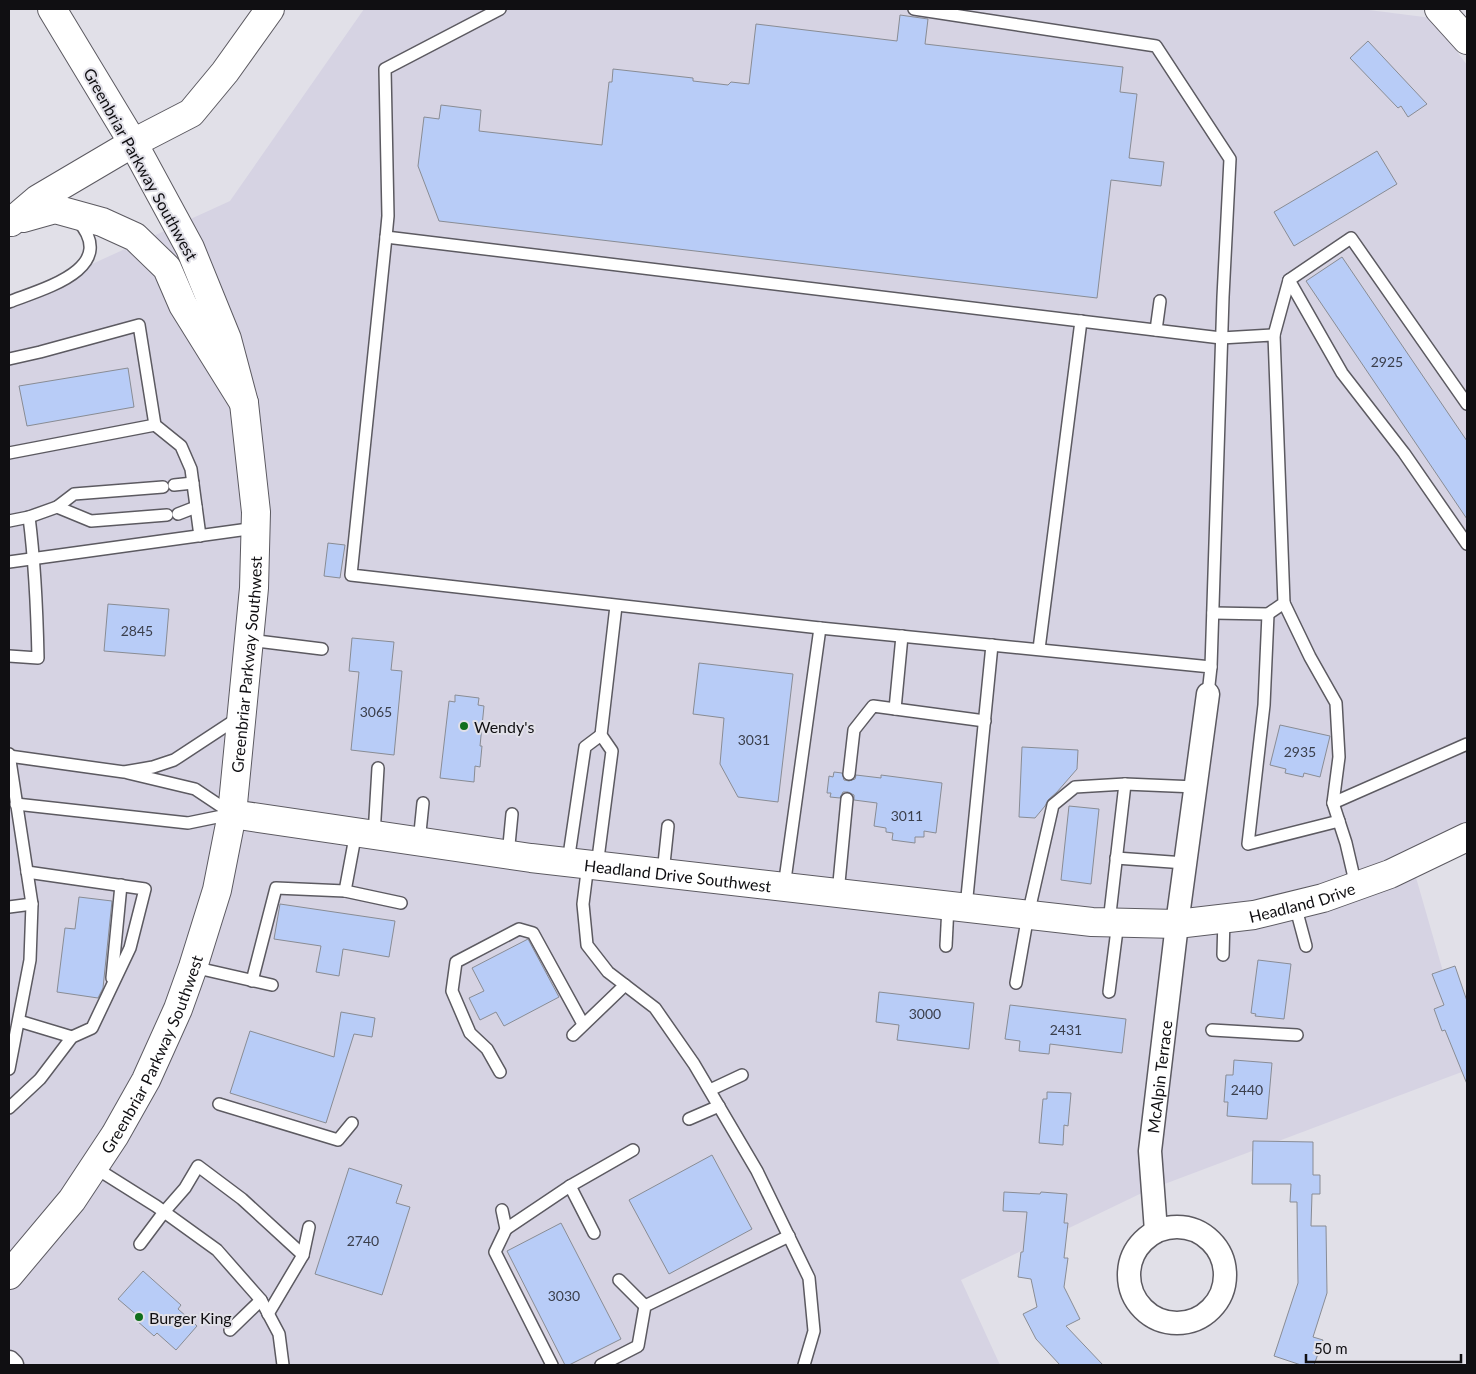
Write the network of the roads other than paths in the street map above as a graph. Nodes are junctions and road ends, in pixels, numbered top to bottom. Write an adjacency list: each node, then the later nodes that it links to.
1 (52, 9): 7 (main road, Greenbriar Parkway Southwest)
2 (270, 9): 7 (main road)
3 (500, 9): 10 (lane)
4 (914, 9): 17 (lane)
5 (1439, 9): 6 (main road)
6 (1467, 40)
7 (132, 144): 9 (main road); 19 (main road, Greenbriar Parkway Southwest)
8 (70, 212): 9 (main road); 12 (lane); 19 (main road)
9 (10, 222)
10 (386, 237): 14 (lane); 34 (lane)
11 (1289, 280): 16 (lane); 20 (lane); 30 (lane)
12 (9, 302)
13 (1160, 302): 15 (lane)
14 (1081, 321): 15 (lane); 42 (lane)
15 (1156, 330): 17 (lane)
16 (1274, 335): 17 (lane); 33 (lane)
17 (1222, 338): 35 (lane)
18 (9, 359): 21 (lane)
19 (244, 403): 28 (main road, Greenbriar Parkway Southwest)
20 (1467, 404)
21 (155, 425): 22 (lane); 23 (lane)
22 (9, 453)
23 (193, 483): 24 (lane); 25 (lane)
24 (57, 507): 25 (lane); 26 (lane)
25 (196, 507): 29 (lane)
26 (29, 517): 27 (lane); 31 (lane)
27 (9, 521)
28 (256, 528): 29 (lane); 39 (main road, Greenbriar Parkway Southwest)
29 (200, 536): 31 (lane)
30 (1467, 544)
31 (34, 558): 32 (lane); 43 (lane)
32 (9, 562)
33 (1284, 602): 36 (lane); 58 (lane)
34 (616, 606): 37 (lane); 49 (lane)
35 (1213, 612): 36 (lane); 44 (lane)
36 (1268, 614): 63 (lane)
37 (820, 628): 38 (lane); 76 (lane)
38 (902, 636): 40 (lane); 46 (lane)
39 (249, 640): 41 (lane); 47 (main road, Greenbriar Parkway Southwest)
40 (992, 644): 42 (lane); 48 (lane)
41 (322, 649)
42 (1040, 650): 44 (lane)
43 (9, 656)
44 (1211, 667): 45 (lane)
45 (1208, 694): 56 (street, McAlpin Terrace)
46 (895, 709): 48 (lane); 54 (lane)
47 (241, 716): 53 (lane); 61 (main road, Greenbriar Parkway Southwest)
48 (985, 721): 82 (lane)
49 (600, 735): 71 (lane); 71 (lane)
50 (1467, 744): 58 (lane)
51 (9, 755): 53 (lane); 59 (lane)
52 (378, 768): 65 (lane)
53 (124, 772): 61 (lane)
54 (849, 774)
55 (1125, 784): 56 (lane); 69 (lane); 84 (lane)
56 (1196, 787): 70 (street, McAlpin Terrace)
57 (848, 800): 78 (lane)
58 (1333, 803): 63 (lane)
59 (16, 804): 61 (lane); 72 (lane)
60 (423, 804): 67 (lane)
61 (232, 814): 65 (main road, Headland Drive Southwest); 91 (main road, Greenbriar Parkway Southwest)
62 (512, 814): 68 (lane)
63 (1339, 821): 75 (lane)
64 (668, 826): 73 (lane)
65 (365, 834): 67 (main road, Headland Drive Southwest); 77 (lane)
66 (1467, 837): 75 (main road, Headland Drive)
67 (419, 842): 68 (main road, Headland Drive Southwest)
68 (508, 855): 71 (main road, Headland Drive Southwest)
69 (1116, 858): 70 (lane); 86 (lane)
70 (1185, 863): 87 (street, McAlpin Terrace)
71 (584, 864): 73 (main road, Headland Drive Southwest); 95 (lane)
72 (27, 872): 74 (lane); 80 (lane)
73 (663, 873): 76 (main road, Headland Drive Southwest)
74 (121, 885): 96 (lane); 96 (lane)
75 (1356, 886): 81 (main road, Headland Drive)
76 (784, 887): 78 (main road, Headland Drive Southwest)
77 (345, 891): 79 (lane); 92 (lane)
78 (838, 893): 82 (main road, Headland Drive Southwest)
79 (401, 903)
80 (32, 904): 83 (lane); 98 (lane)
81 (1295, 905): 85 (main road, Headland Drive); 89 (lane)
82 (957, 906): 84 (main road, Headland Drive Southwest); 88 (lane)
83 (9, 907)
84 (1028, 915): 86 (main road, Headland Drive Southwest); 93 (lane)
85 (1224, 918): 87 (main road, Headland Drive); 90 (lane)
86 (1117, 922): 87 (main road, Headland Drive); 97 (lane)
87 (1177, 924): 121 (street, McAlpin Terrace)
88 (946, 946)
89 (1306, 946)
90 (1223, 955)
91 (193, 967): 92 (lane); 115 (main road, Greenbriar Parkway Southwest)
92 (252, 981): 94 (lane)
93 (1016, 983)
94 (272, 985)
95 (625, 985): 99 (lane); 108 (lane)
96 (112, 987): 104 (lane)
97 (1110, 992)
98 (19, 1021): 103 (lane); 104 (lane)
99 (583, 1024): 101 (lane); 106 (lane)
100 (1212, 1030): 102 (lane)
101 (573, 1035)
102 (1297, 1035)
103 (12, 1037): 105 (lane)
104 (72, 1037): 111 (lane)
105 (9, 1069)
106 (500, 1072)
107 (742, 1075): 108 (lane)
108 (710, 1090): 110 (lane)
109 (219, 1104): 113 (lane)
110 (719, 1106): 112 (lane); 123 (lane)
111 (9, 1108)
112 (689, 1119)
113 (352, 1123)
114 (633, 1150): 116 (lane)
115 (94, 1167): 118 (lane); 126 (main road, Greenbriar Parkway Southwest)
116 (570, 1186): 120 (lane); 122 (lane)
117 (502, 1210): 120 (lane)
118 (164, 1212): 124 (lane); 125 (lane); 128 (lane)
119 (309, 1227): 125 (lane)
120 (506, 1229): 135 (lane)
121 (1156, 1231): 121 (street)
122 (594, 1233)
123 (789, 1236): 129 (lane); 137 (lane)
124 (140, 1244)
125 (303, 1255): 130 (lane)
126 (9, 1275)
127 (619, 1280): 129 (lane)
128 (261, 1300): 130 (lane); 131 (lane)
129 (645, 1306): 136 (lane)
130 (268, 1314): 134 (lane)
131 (230, 1330)
132 (9, 1362): 133 (street)
133 (12, 1365)
134 (283, 1365)
135 (552, 1365)
136 (601, 1365)
137 (804, 1365)

